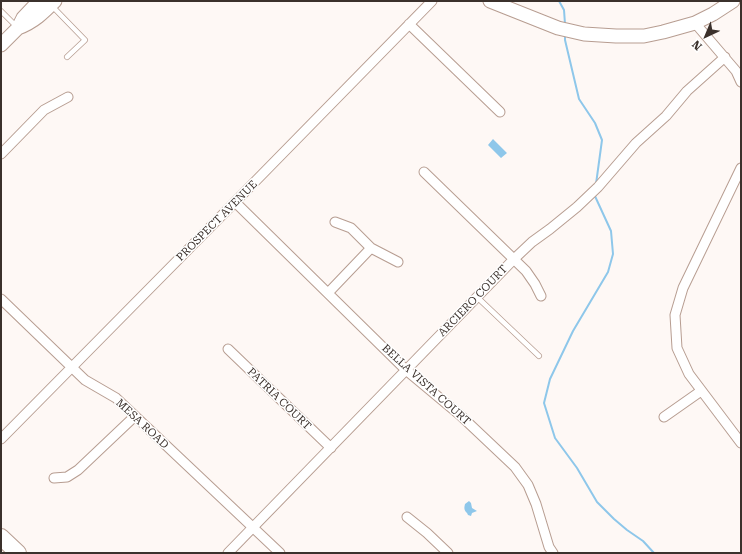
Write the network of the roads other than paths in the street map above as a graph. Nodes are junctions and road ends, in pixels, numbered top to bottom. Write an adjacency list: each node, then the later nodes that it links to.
1 (432, 1): 7 (street, PROSPECT AVENUE)
2 (490, 1): 6 (main road)
3 (733, 1): 6 (main road)
4 (45, 4): 8 (main road); 8 (main road); 10 (lane)
5 (1, 11): 8 (lane)
6 (695, 23): 11 (street)
7 (409, 24): 14 (street); 18 (street, PROSPECT AVENUE)
8 (18, 28): 9 (main road)
9 (1, 45)
10 (67, 57)
11 (725, 57): 12 (street); 21 (street, ARCIERO COURT)
12 (741, 82)
13 (68, 98): 15 (street)
14 (500, 112)
15 (1, 154)
16 (741, 168): 31 (street)
17 (424, 172): 21 (street)
18 (235, 202): 23 (street, BELLA VISTA COURT); 29 (street, PROSPECT AVENUE)
19 (335, 222): 20 (street)
20 (372, 248): 22 (street); 23 (street)
21 (514, 259): 24 (street); 25 (street, ARCIERO COURT)
22 (398, 262)
23 (328, 293): 30 (street, BELLA VISTA COURT)
24 (541, 296)
25 (477, 298): 28 (lane); 30 (street, ARCIERO COURT)
26 (1, 299): 29 (street, MESA ROAD)
27 (228, 349): 36 (street, PATRIA COURT)
28 (539, 356)
29 (72, 367): 32 (street, MESA ROAD); 34 (street, PROSPECT AVENUE)
30 (406, 370): 36 (street, ARCIERO COURT); 45 (street, BELLA VISTA COURT)
31 (701, 391): 33 (street); 35 (street)
32 (135, 416): 37 (street); 39 (street, MESA ROAD)
33 (664, 417)
34 (1, 439)
35 (741, 443)
36 (330, 448): 39 (street, ARCIERO COURT)
37 (54, 478)
38 (407, 517): 44 (street)
39 (252, 528): 42 (street, ARCIERO COURT); 43 (street, MESA ROAD)
40 (1, 537): 41 (highway)
41 (18, 553)
42 (228, 553)
43 (280, 553)
44 (448, 553)
45 (553, 553)

